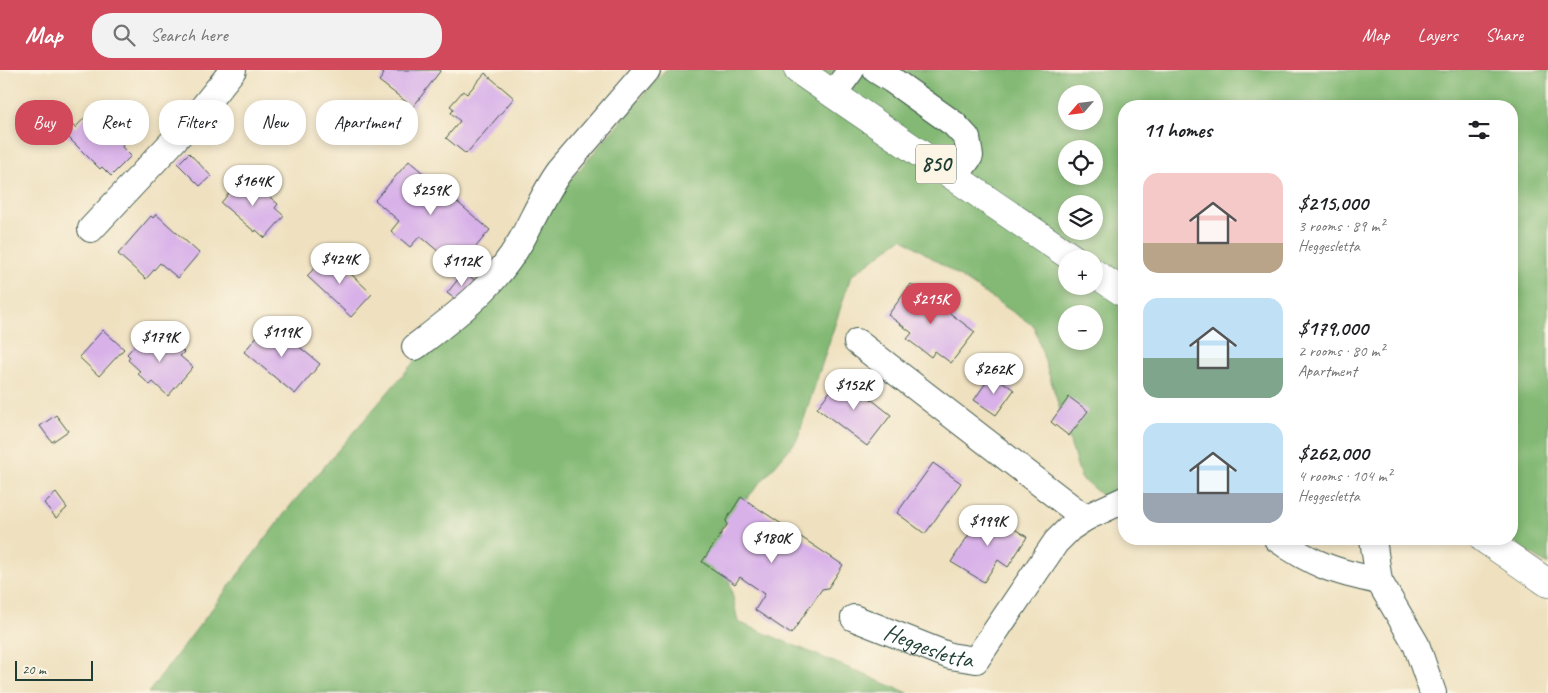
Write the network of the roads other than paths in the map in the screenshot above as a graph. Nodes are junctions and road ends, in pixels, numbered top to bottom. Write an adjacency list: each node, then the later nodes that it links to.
1 (233, 70): 8 (street)
2 (647, 70): 13 (street)
3 (798, 70): 6 (main road, 850)
4 (851, 70): 6 (street)
5 (876, 70): 7 (street)
6 (833, 94): 7 (main road, 850)
7 (955, 177): 9 (main road, 850)
8 (91, 229)
9 (1061, 250)
10 (1103, 278): 11 (main road)
11 (1118, 289)
12 (857, 342): 15 (street)
13 (415, 347)
14 (1118, 503): 15 (street, Heggesletta)
15 (1086, 518): 21 (street, Heggesletta)
16 (1286, 545): 19 (street)
17 (1374, 545): 19 (street)
18 (1493, 545): 20 (main road)
19 (1379, 581): 22 (street)
20 (1548, 583)
21 (854, 618)
22 (1433, 693)

